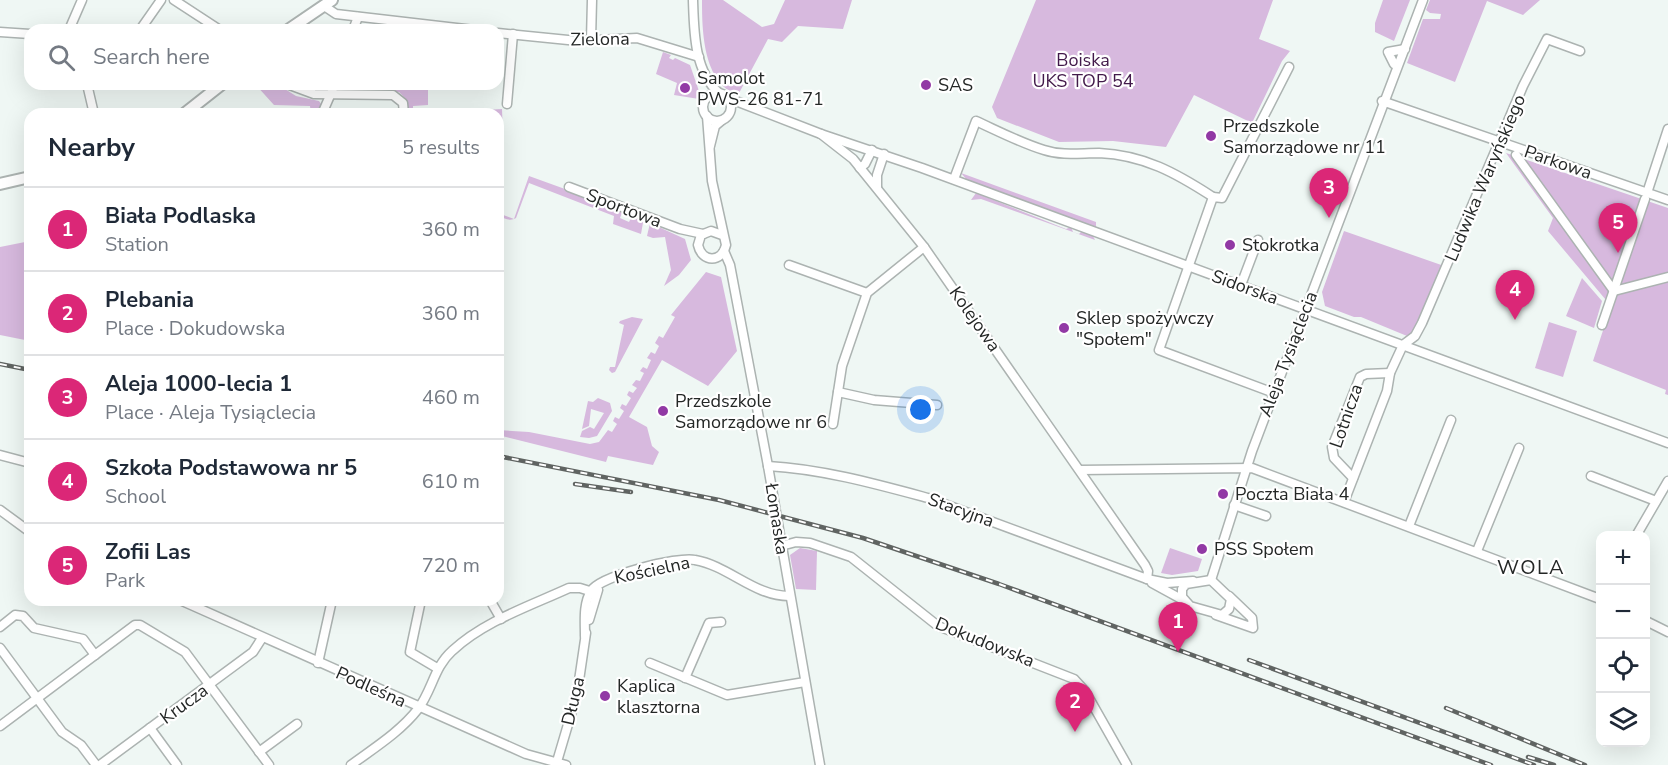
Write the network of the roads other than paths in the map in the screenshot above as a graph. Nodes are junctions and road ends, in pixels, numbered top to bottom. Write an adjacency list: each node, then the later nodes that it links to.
1 (82, 0): 10 (street)
2 (161, 0): 11 (street)
3 (174, 0): 12 (street)
4 (592, 0): 20 (street)
5 (693, 0): 23 (street)
6 (1418, 0): 21 (street, Aleja Tysiąclecia)
7 (1423, 0): 21 (street, Aleja Tysiąclecia)
8 (328, 3): 9 (street); 13 (main road)
9 (358, 17): 14 (street); 15 (street)
10 (72, 24)
11 (144, 24)
12 (211, 24)
13 (299, 24)
14 (355, 24)
15 (420, 24)
16 (0, 32): 18 (street)
17 (504, 33): 19 (street, Zielona)
18 (24, 34)
19 (513, 34): 20 (street, Zielona); 36 (street)
20 (591, 40): 23 (street, Zielona)
21 (1402, 50): 24 (street, Aleja Tysiąclecia); 24 (street); 35 (street, Aleja Tysiąclecia)
22 (1580, 51): 47 (street, Ludwika Waryńskiego)
23 (699, 57): 25 (street)
24 (1394, 64): 35 (street, Aleja Tysiąclecia)
25 (702, 67): 31 (street); 34 (street)
26 (1289, 67): 59 (street)
27 (88, 90): 37 (street)
28 (214, 90): 38 (main road)
29 (302, 90): 32 (street)
30 (332, 90): 32 (street)
31 (719, 93): 33 (street); 34 (street)
32 (330, 95): 39 (street); 40 (street)
33 (728, 98): 41 (street, Kolejowa); 42 (street)
34 (704, 101): 43 (street)
35 (1382, 101): 47 (street, Parkowa); 75 (street, Aleja Tysiąclecia)
36 (507, 104)
37 (93, 108)
38 (192, 108)
39 (325, 108)
40 (403, 108)
41 (754, 109): 42 (street, Kolejowa); 46 (street, Kolejowa)
42 (730, 112): 44 (street)
43 (707, 116): 44 (street); 48 (street)
44 (721, 121): 48 (street)
45 (1668, 129): 58 (street)
46 (821, 134): 49 (street, Sidorska); 52 (street, Kolejowa)
47 (1501, 143): 58 (street, Parkowa); 77 (street, Ludwika Waryńskiego)
48 (710, 149): 61 (street)
49 (872, 150): 50 (street, Sidorska); 52 (street)
50 (884, 154): 54 (street, Sidorska); 57 (street)
51 (1516, 155): 73 (street)
52 (860, 168): 57 (street, Kolejowa)
53 (24, 178): 55 (main road)
54 (954, 179): 59 (street); 69 (street, Sidorska)
55 (0, 184)
56 (569, 187): 63 (street, Sportowa)
57 (877, 187): 65 (street, Kolejowa)
58 (1646, 196): 60 (street, Parkowa); 73 (street)
59 (1213, 197): 69 (street)
60 (1668, 200)
61 (718, 212): 62 (street); 63 (street)
62 (722, 235): 63 (street); 66 (street)
63 (704, 236): 67 (street)
64 (1258, 240): 72 (street)
65 (924, 247): 74 (street); 90 (street, Kolejowa)
66 (724, 251): 67 (street); 70 (street, Łomaska)
67 (715, 259): 70 (street)
68 (789, 265): 74 (street)
69 (1187, 265): 72 (street, Sidorska); 80 (street)
70 (730, 275): 88 (street, Łomaska)
71 (1668, 277): 73 (street)
72 (1241, 285): 75 (street, Sidorska)
73 (1614, 291): 76 (street)
74 (867, 293): 79 (street)
75 (1305, 309): 77 (street, Sidorska); 80 (street, Aleja Tysiąclecia)
76 (1602, 325)
77 (1403, 345): 78 (street, Lotnicza); 84 (street, Sidorska)
78 (1390, 374): 92 (street, Lotnicza); 92 (street, Lotnicza)
79 (838, 392): 81 (street); 83 (street)
80 (1274, 393): 89 (street, Aleja Tysiąclecia)
81 (937, 405)
82 (1452, 420): 99 (street)
83 (833, 424)
84 (1668, 443)
85 (1519, 448): 103 (street)
86 (0, 455): 87 (street)
87 (24, 461)
88 (768, 466): 102 (street, Łomaska); 104 (street, Stacyjna)
89 (1246, 468): 90 (street); 95 (street); 96 (street, Aleja Tysiąclecia)
90 (1080, 470): 104 (street, Kolejowa)
91 (1591, 476): 94 (street)
92 (1353, 478): 95 (street, Lotnicza)
93 (1668, 481): 94 (street)
94 (1656, 501): 101 (street)
95 (1344, 502): 99 (street)
96 (1234, 505): 98 (street); 105 (street, Aleja Tysiąclecia)
97 (0, 510): 100 (street)
98 (1266, 516)
99 (1409, 526): 103 (street)
100 (24, 528)
101 (1638, 531)
102 (781, 546): 110 (street, Łomaska); 144 (street, Dokudowska)
103 (1478, 551): 109 (street)
104 (1147, 579): 106 (street, Stacyjna); 111 (street, Stacyjna)
105 (1211, 580): 106 (street); 108 (street)
106 (1193, 581): 111 (street)
107 (593, 592): 110 (street, Kościelna); 117 (street, Kościelna); 137 (street, Długa)
108 (1228, 595): 116 (street); 116 (street)
109 (1596, 595)
110 (789, 596): 129 (street, Łomaska)
111 (1183, 600): 116 (street)
112 (194, 606): 122 (street, Podleśna)
113 (331, 606): 125 (street)
114 (420, 606): 127 (street)
115 (493, 606): 117 (street)
116 (1215, 615)
117 (501, 619): 127 (street, Kościelna)
118 (721, 622): 128 (street)
119 (1650, 623): 121 (street)
120 (0, 627): 124 (street)
121 (1668, 633)
122 (262, 638): 125 (street, Podleśna); 130 (street, Krucza)
123 (0, 648): 131 (street)
124 (95, 655): 130 (street); 131 (street)
125 (318, 663): 132 (street, Podleśna)
126 (650, 663): 128 (street)
127 (437, 668): 132 (street, Kościelna)
128 (685, 678): 129 (street)
129 (805, 682): 143 (street, Łomaska)
130 (210, 684): 135 (street, Krucza); 136 (street)
131 (38, 697): 134 (street); 138 (street)
132 (420, 708): 137 (street, Podleśna); 141 (street)
133 (297, 724): 136 (street)
134 (0, 726)
135 (150, 728): 138 (street, Krucza); 139 (street)
136 (259, 752): 140 (street)
137 (556, 764): 142 (street, Podleśna)
138 (98, 765)
139 (177, 765)
140 (268, 765)
141 (351, 765)
142 (566, 765)
143 (820, 765)
144 (1126, 765)

